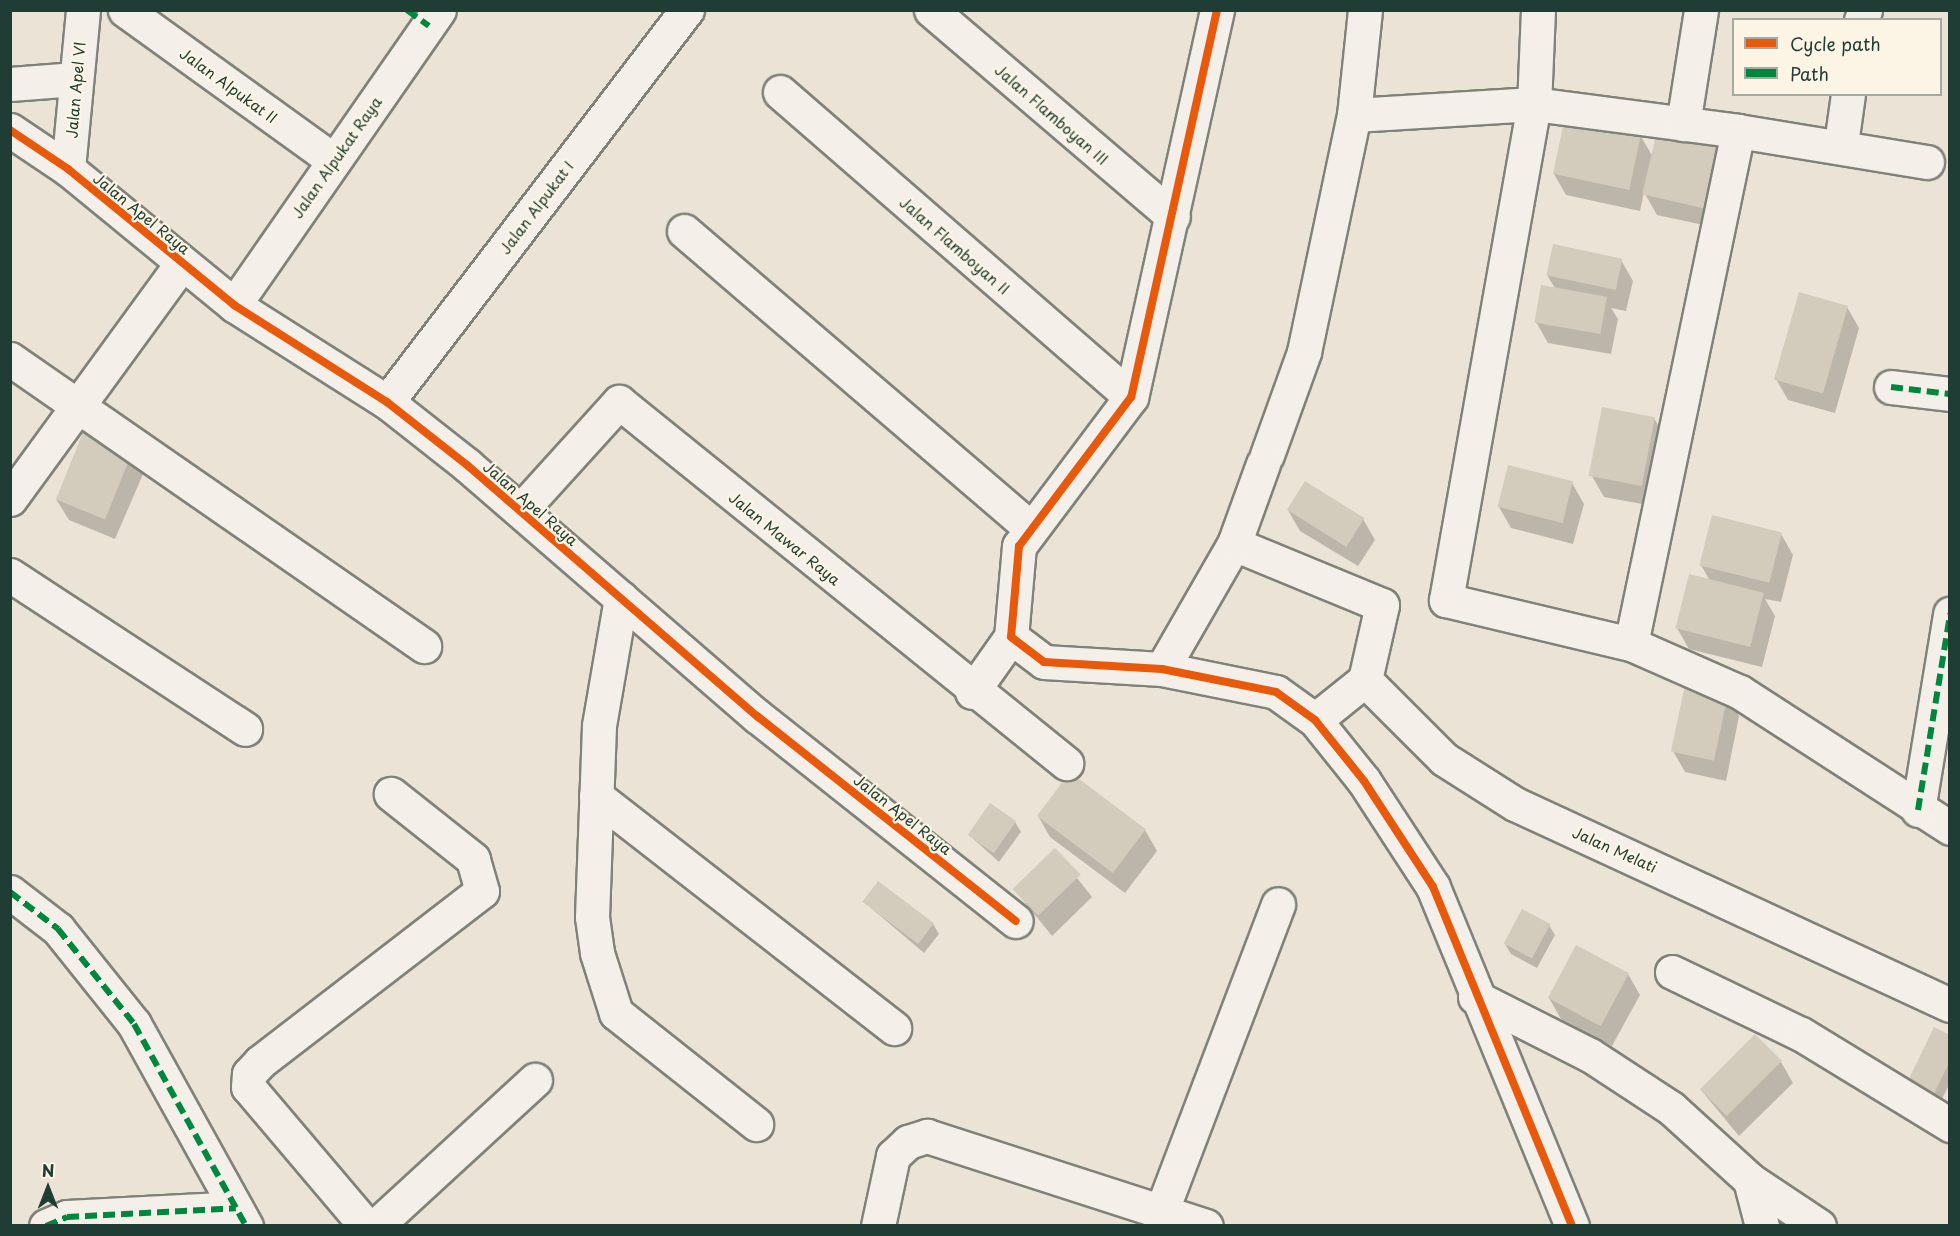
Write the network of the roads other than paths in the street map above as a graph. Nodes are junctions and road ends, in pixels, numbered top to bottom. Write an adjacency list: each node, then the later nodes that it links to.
1 (82, 10): 10 (street, Jalan Apel VI)
2 (125, 10): 20 (street, Jalan Alpukat II)
3 (931, 10): 23 (street, Jalan Flamboyan III)
4 (1365, 10): 15 (street)
5 (1538, 10): 14 (street)
6 (1701, 10): 16 (street)
7 (685, 11): 31 (street, Jalan Alpukat I)
8 (1210, 15): 23 (street)
9 (425, 16): 20 (street, Jalan Alpukat Raya)
10 (76, 80): 11 (street); 22 (street, Jalan Apel VI)
11 (10, 84)
12 (780, 92): 30 (street, Jalan Flamboyan II)
13 (1848, 96): 19 (street)
14 (1534, 104): 15 (street); 16 (street); 41 (street)
15 (1354, 115): 36 (street)
16 (1683, 124): 18 (street)
17 (10, 130): 22 (street, Jalan Apel Raya)
18 (1738, 131): 19 (street); 41 (street)
19 (1842, 144): 21 (street)
20 (333, 160): 26 (street, Jalan Alpukat Raya)
21 (1927, 162)
22 (68, 169): 25 (street, Jalan Apel Raya)
23 (1173, 217): 30 (street)
24 (684, 231): 35 (street)
25 (182, 262): 26 (street, Jalan Apel Raya); 32 (street)
26 (234, 305): 31 (street, Jalan Apel Raya)
27 (10, 359): 32 (street)
28 (1891, 387): 29 (street)
29 (1950, 394)
30 (1131, 397): 35 (street)
31 (387, 402): 34 (street, Jalan Apel Raya)
32 (81, 404): 33 (street); 42 (street)
33 (10, 499)
34 (521, 510): 38 (street, Jalan Apel Raya); 45 (street, Jalan Mawar Raya)
35 (1030, 528): 40 (street)
36 (1234, 544): 43 (street); 44 (street)
37 (10, 575): 47 (street)
38 (621, 598): 50 (street); 55 (street, Jalan Apel Raya)
39 (1950, 614): 51 (street)
40 (1011, 637): 43 (street); 45 (street)
41 (1631, 644): 51 (street)
42 (424, 646)
43 (1162, 669): 46 (street)
44 (1365, 680): 46 (street); 58 (street, Jalan Melati)
45 (972, 692): 48 (street, Jalan Mawar Raya)
46 (1315, 720): 57 (street)
47 (245, 729)
48 (1066, 763)
49 (391, 794): 67 (street)
50 (596, 796): 59 (street); 61 (street)
51 (1918, 810): 52 (street)
52 (1950, 828)
53 (10, 892): 65 (street)
54 (1278, 904): 64 (street)
55 (1016, 921)
56 (1672, 972): 62 (street)
57 (1475, 998): 63 (street); 71 (street)
58 (1950, 1005)
59 (894, 1028)
60 (535, 1080): 68 (street)
61 (756, 1124)
62 (1950, 1125)
63 (1750, 1180): 72 (street); 73 (street)
64 (1162, 1210): 69 (street); 70 (street)
65 (241, 1217): 66 (street)
66 (46, 1226)
67 (366, 1226)
68 (376, 1226)
69 (878, 1226)
70 (1206, 1226)
71 (1572, 1226)
72 (1762, 1226)
73 (1819, 1226)

